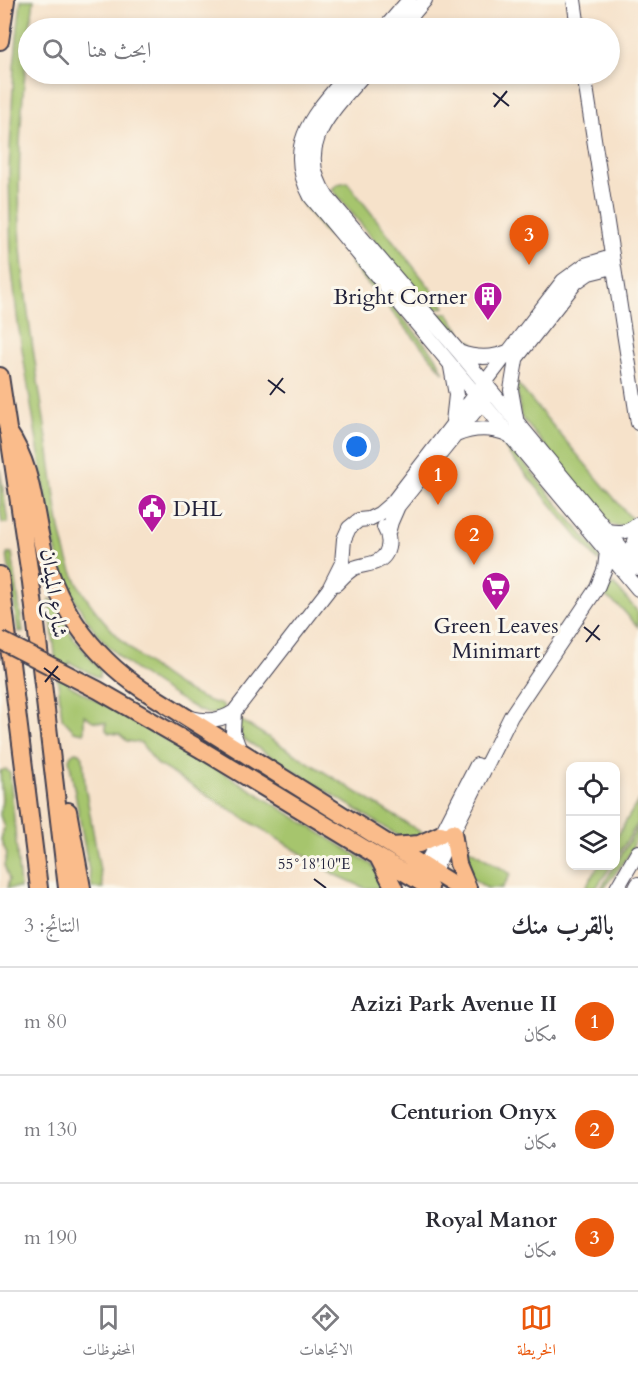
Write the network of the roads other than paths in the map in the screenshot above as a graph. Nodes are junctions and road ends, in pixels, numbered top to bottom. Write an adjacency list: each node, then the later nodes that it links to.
1 (6, 0): 8 (main road)
2 (409, 0): 5 (street)
3 (425, 0): 6 (street)
4 (574, 0): 7 (street)
5 (394, 18)
6 (410, 18)
7 (577, 18)
8 (0, 41)
9 (339, 84): 12 (street)
10 (356, 84): 12 (street)
11 (586, 84): 13 (street)
12 (308, 173): 14 (street); 16 (street)
13 (613, 262): 15 (street); 20 (street)
14 (459, 352): 15 (street); 18 (street)
15 (514, 355): 18 (street); 22 (street)
16 (449, 363): 19 (street); 21 (street)
17 (0, 376): 23 (main road, شارع الميدان)
18 (488, 387): 19 (street); 22 (street)
19 (479, 398): 21 (street); 22 (street)
20 (638, 423)
21 (454, 429): 22 (street); 24 (street); 27 (street)
22 (515, 430): 26 (street); 30 (street)
23 (8, 431): 38 (main road, شارع الميدان); 40 (main road)
24 (369, 519): 27 (street); 29 (street)
25 (638, 524): 26 (street)
26 (606, 531): 32 (street)
27 (388, 533): 31 (street)
28 (638, 533): 32 (street)
29 (345, 547): 31 (street); 36 (street)
30 (607, 551): 34 (street); 35 (street)
31 (364, 564): 36 (street)
32 (635, 565)
33 (0, 575): 47 (main road)
34 (636, 586): 35 (street)
35 (597, 588): 42 (street)
36 (329, 589): 39 (street)
37 (0, 640): 45 (main road, bridge)
38 (45, 692): 48 (main road, شارع الميدان); 49 (main road)
39 (234, 712): 40 (street); 41 (street)
40 (186, 717): 41 (main road)
41 (240, 751): 43 (main road)
42 (447, 833): 43 (main road); 46 (street); 52 (main road)
43 (392, 846): 46 (main road)
44 (638, 852): 53 (street)
45 (376, 856): 46 (main road); 50 (main road)
46 (424, 881): 51 (main road)
47 (37, 888)
48 (67, 888)
49 (82, 888)
50 (394, 888)
51 (459, 888)
52 (468, 888)
53 (617, 888)

